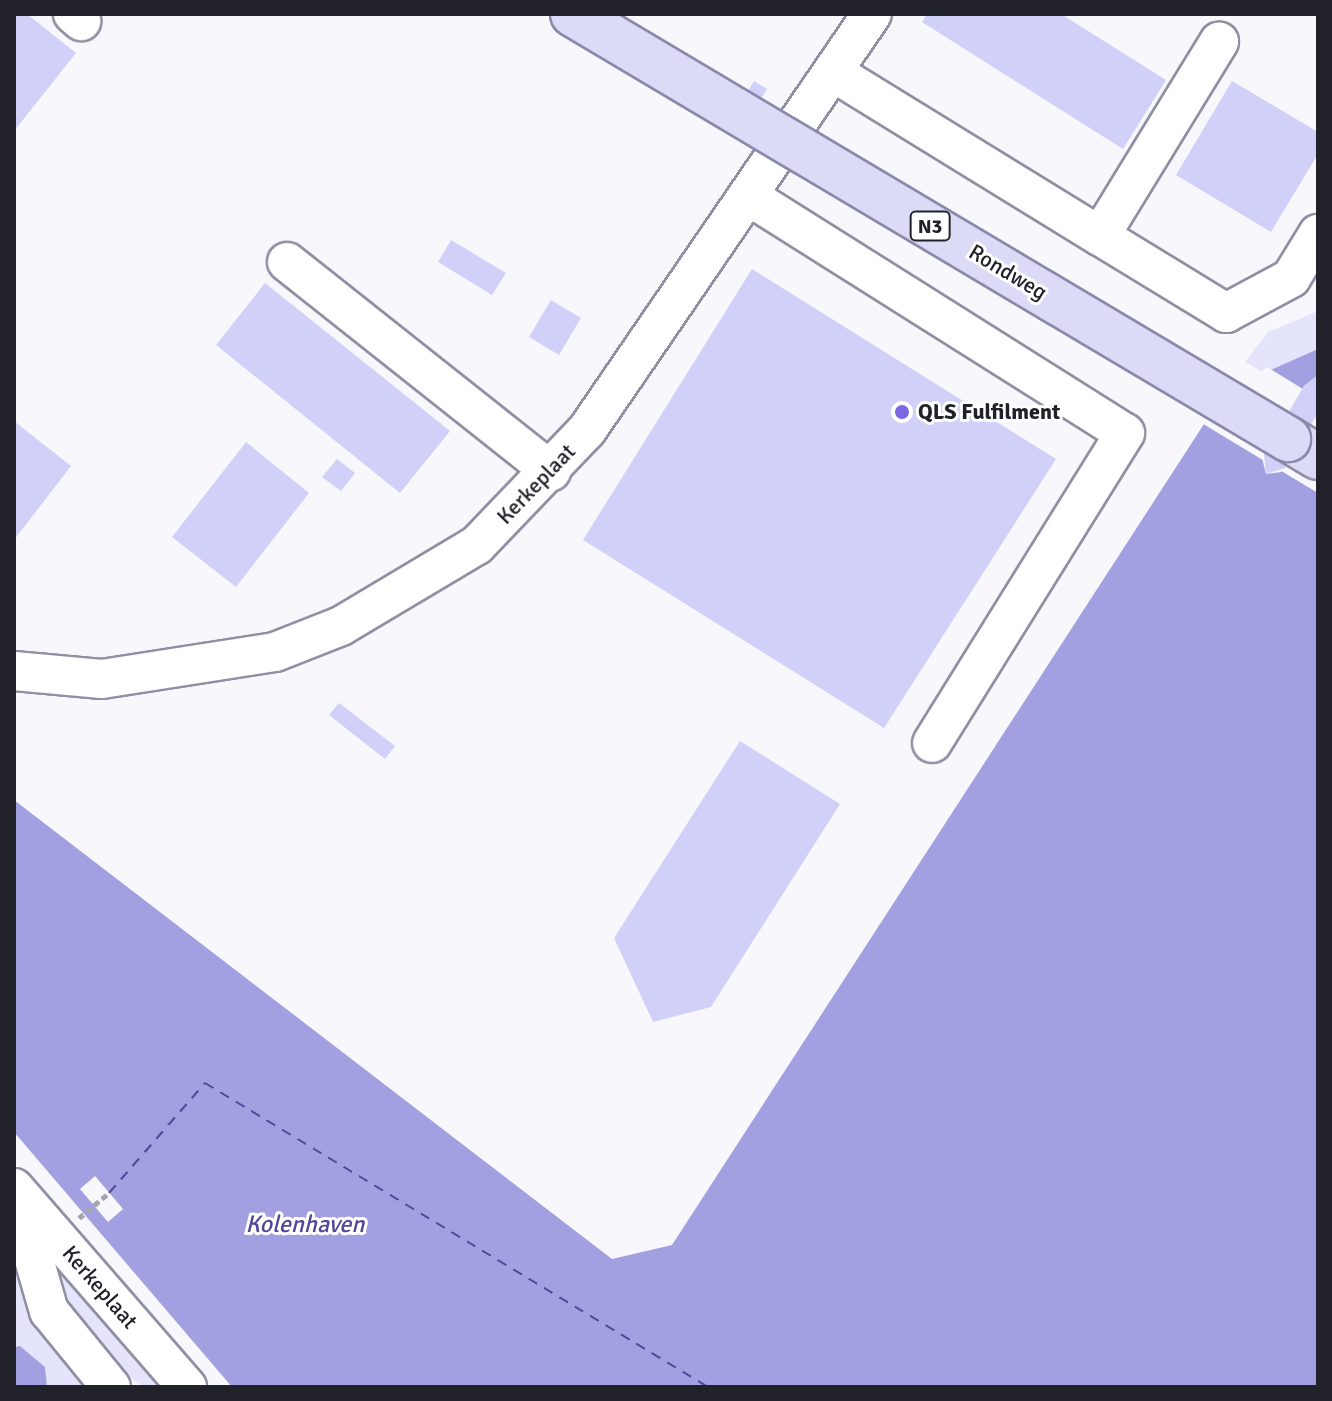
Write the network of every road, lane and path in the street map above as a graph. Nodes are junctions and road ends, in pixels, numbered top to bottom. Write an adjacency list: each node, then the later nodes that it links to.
1 (573, 14): 11 (main road, Rondweg / N3, bridge)
2 (633, 14): 10 (main road, Rondweg / N3)
3 (873, 27): 5 (street, Kerkeplaat)
4 (1219, 42): 8 (street)
5 (833, 72): 6 (street, Kerkeplaat); 8 (street)
6 (750, 197): 12 (street, Kerkeplaat); 14 (street)
7 (1318, 234): 8 (street)
8 (1100, 236)
9 (287, 262): 12 (street)
10 (1318, 421)
11 (1318, 457)
12 (551, 471): 13 (street, Kerkeplaat)
13 (14, 671)
14 (932, 743)
15 (14, 1189): 18 (street); 19 (street, Kerkeplaat)
16 (109, 1193): 17 (path)
17 (94, 1205)
18 (111, 1387)
19 (187, 1387)

